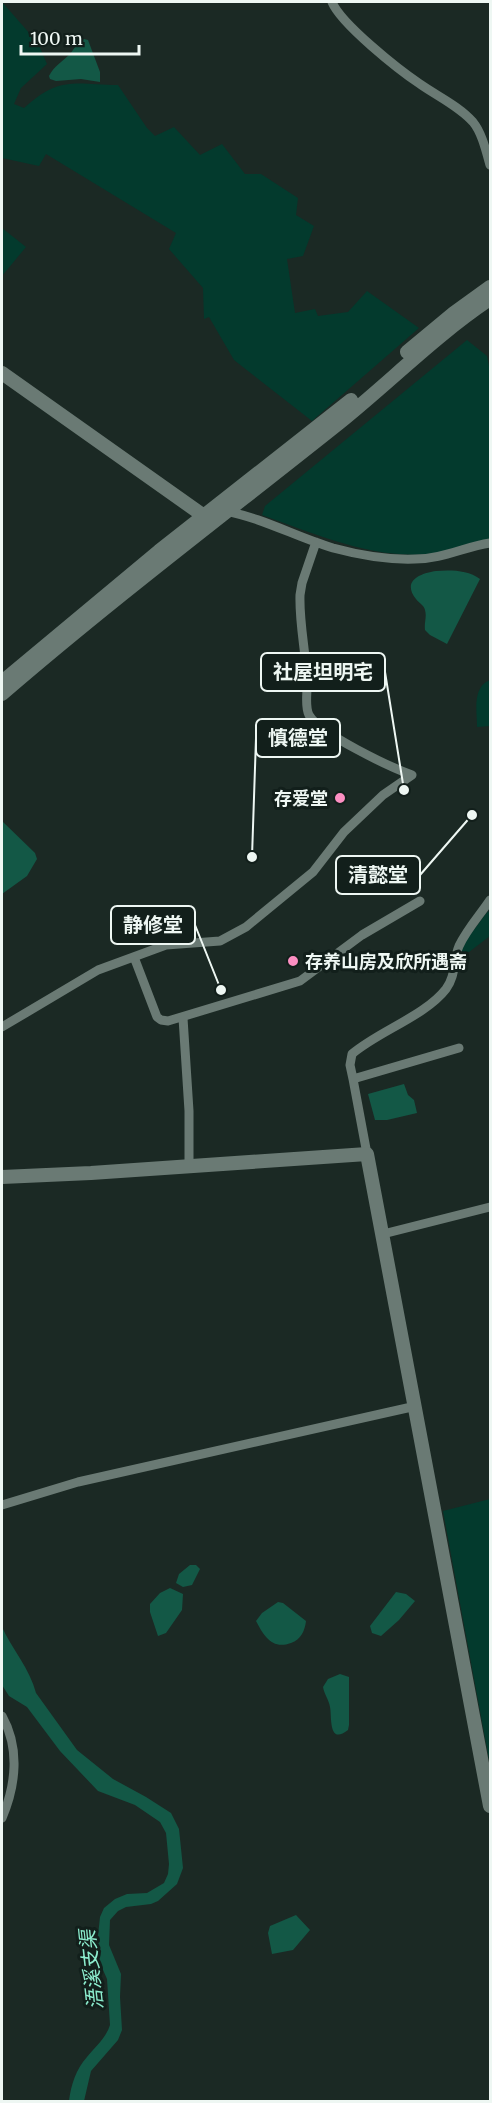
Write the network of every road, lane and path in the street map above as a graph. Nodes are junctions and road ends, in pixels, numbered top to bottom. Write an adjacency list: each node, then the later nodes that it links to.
1 (332, 2): 2 (street)
2 (490, 165)
3 (490, 287): 7 (main road)
4 (490, 299): 6 (main road)
5 (2, 373): 7 (main road)
6 (225, 511): 8 (street); 11 (main road)
7 (204, 516): 10 (main road)
8 (316, 542): 9 (street); 14 (street)
9 (490, 543)
10 (2, 682)
11 (2, 694)
12 (490, 900): 18 (street)
13 (420, 901): 15 (street)
14 (134, 957): 15 (street); 16 (street)
15 (183, 1018): 20 (street)
16 (2, 1027)
17 (459, 1048): 18 (street)
18 (353, 1079): 19 (street)
19 (367, 1154): 20 (main road); 23 (main road)
20 (189, 1167): 21 (main road)
21 (2, 1176)
22 (490, 1207): 23 (street)
23 (383, 1234): 24 (main road)
24 (416, 1406): 25 (street); 27 (main road)
25 (2, 1505)
26 (2, 1716): 28 (street)
27 (490, 1806)
28 (2, 1818)

